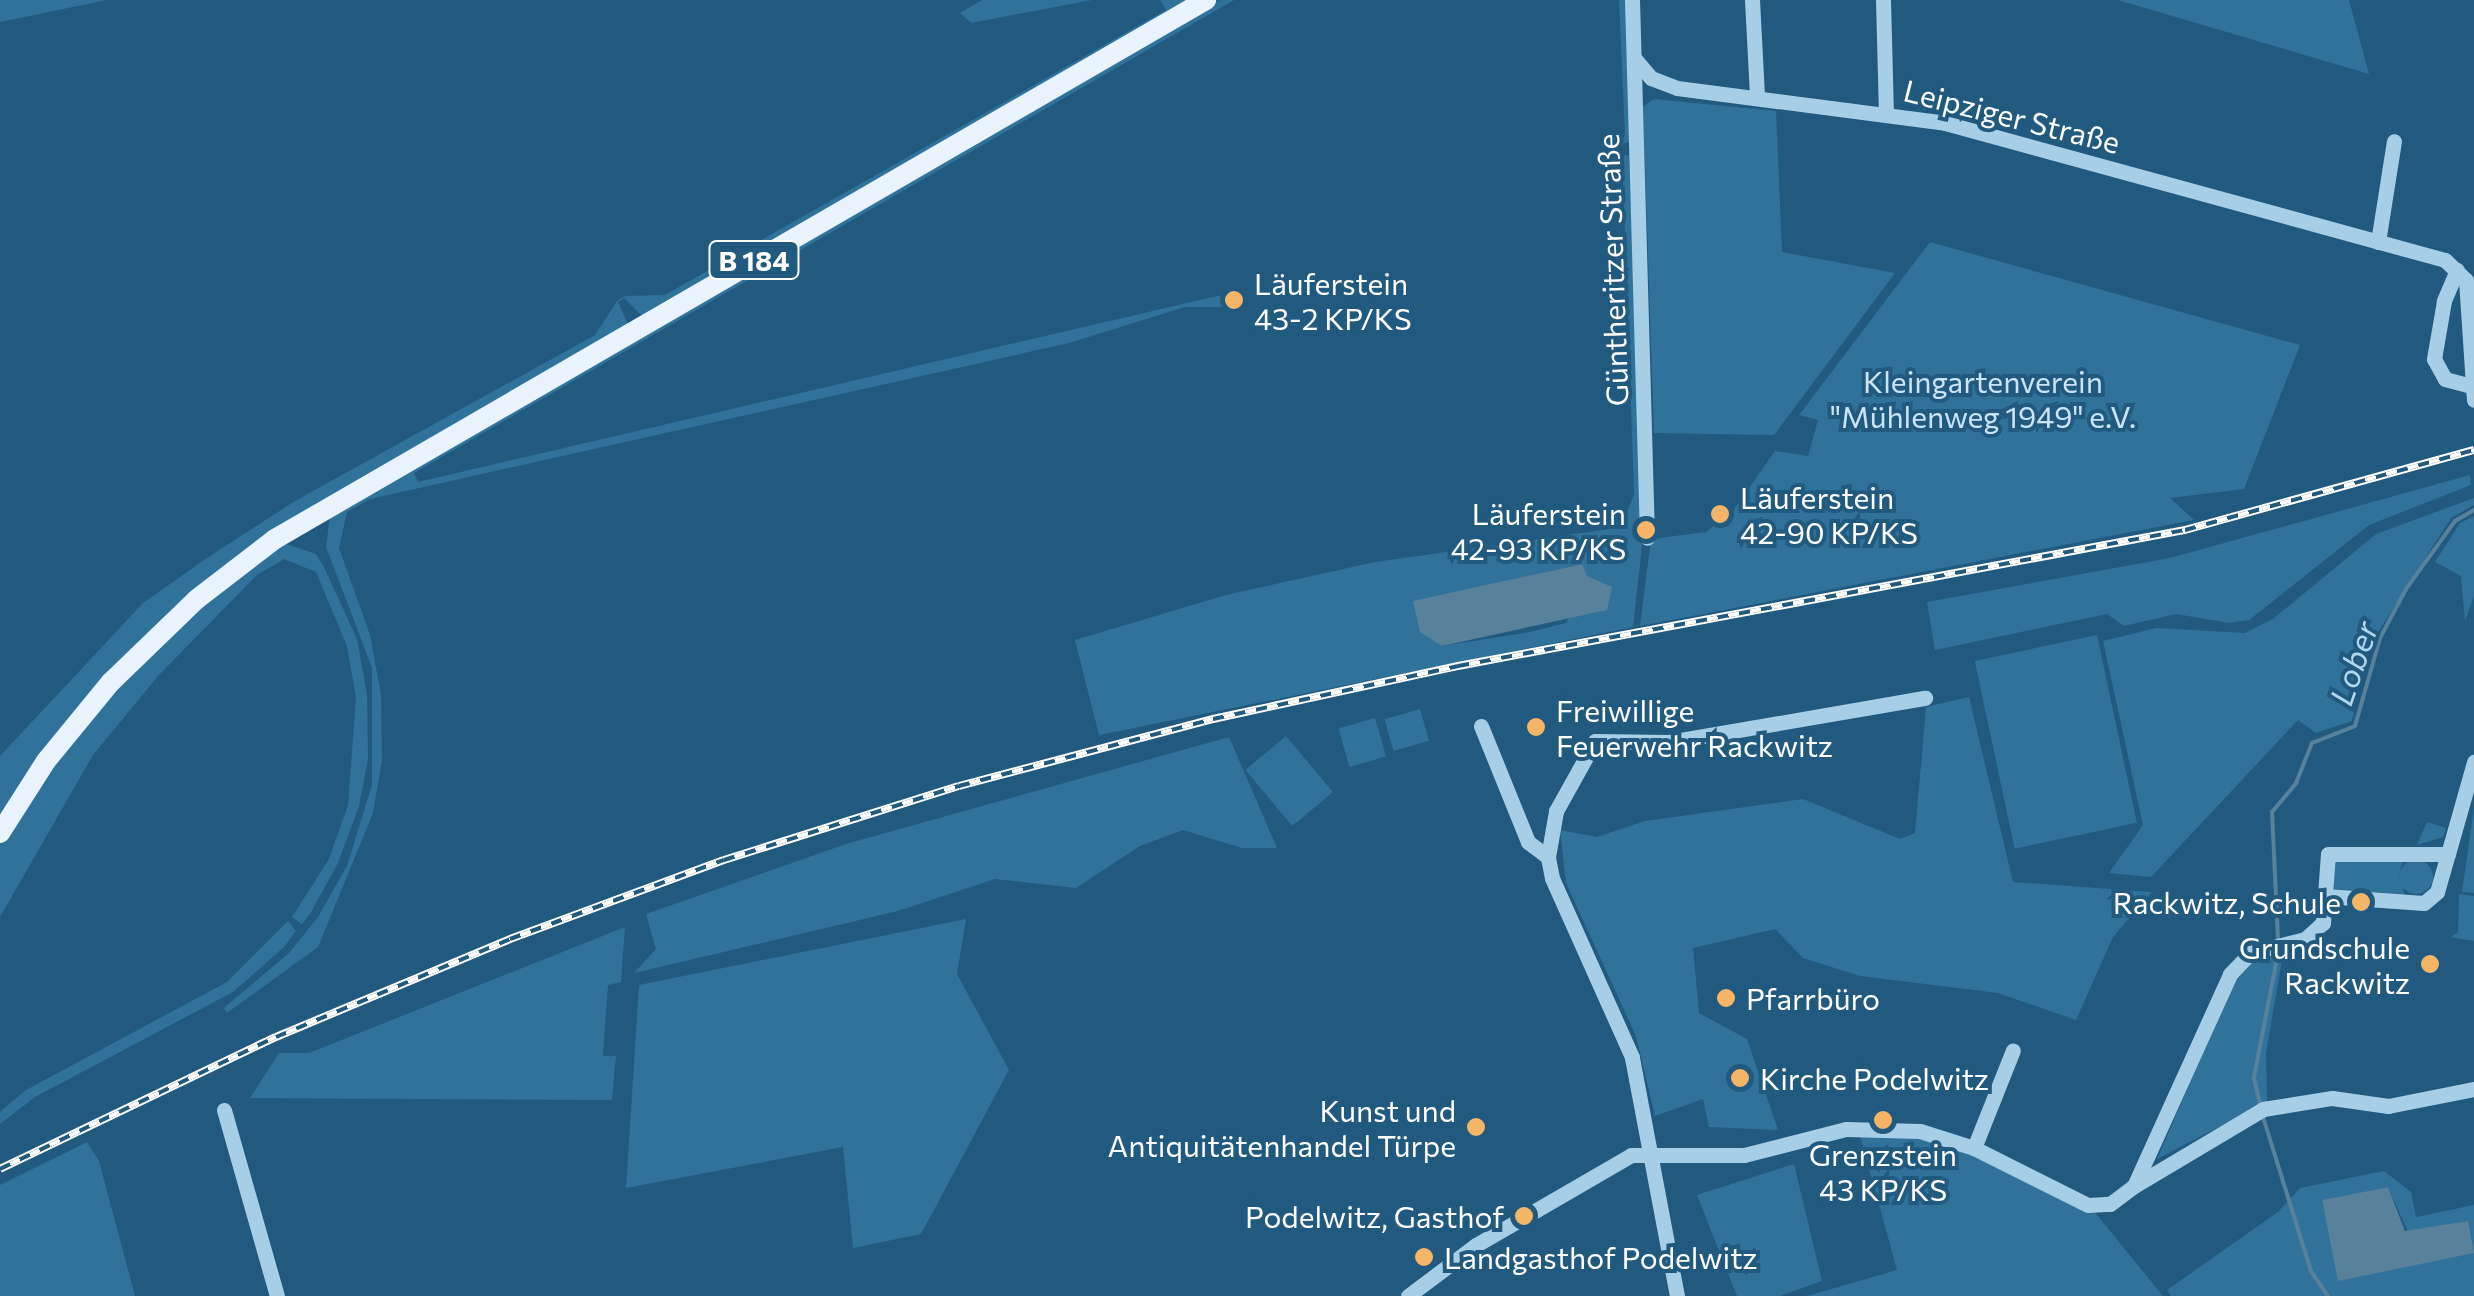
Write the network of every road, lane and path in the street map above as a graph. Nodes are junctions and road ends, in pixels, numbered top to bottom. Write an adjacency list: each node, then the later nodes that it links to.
1 (1206, 0): 16 (main road, B 184)
2 (1632, 0): 5 (street, Güntheritzer Straße)
3 (1752, 0): 6 (street)
4 (1883, 0): 7 (street)
5 (1635, 59): 6 (street, Leipziger Straße); 12 (street, Güntheritzer Straße)
6 (1758, 95): 7 (street, Leipziger Straße)
7 (1886, 114): 9 (street, Leipziger Straße)
8 (2394, 141): 9 (street)
9 (2378, 242): 10 (street, Leipziger Straße)
10 (2466, 276): 11 (street); 11 (street)
11 (2473, 393)
12 (1647, 538)
13 (1924, 698): 18 (street)
14 (1480, 726): 18 (street)
15 (2474, 762): 17 (street)
16 (0, 834)
17 (2448, 854): 19 (street); 19 (street)
18 (1548, 857): 24 (street)
19 (2325, 896): 25 (street)
20 (2014, 1050): 23 (street)
21 (2474, 1089): 25 (street)
22 (224, 1110): 26 (street)
23 (1974, 1148): 24 (street); 25 (street)
24 (1653, 1156): 27 (street); 28 (street)
25 (2134, 1186)
26 (277, 1296)
27 (1408, 1296)
28 (1677, 1296)

